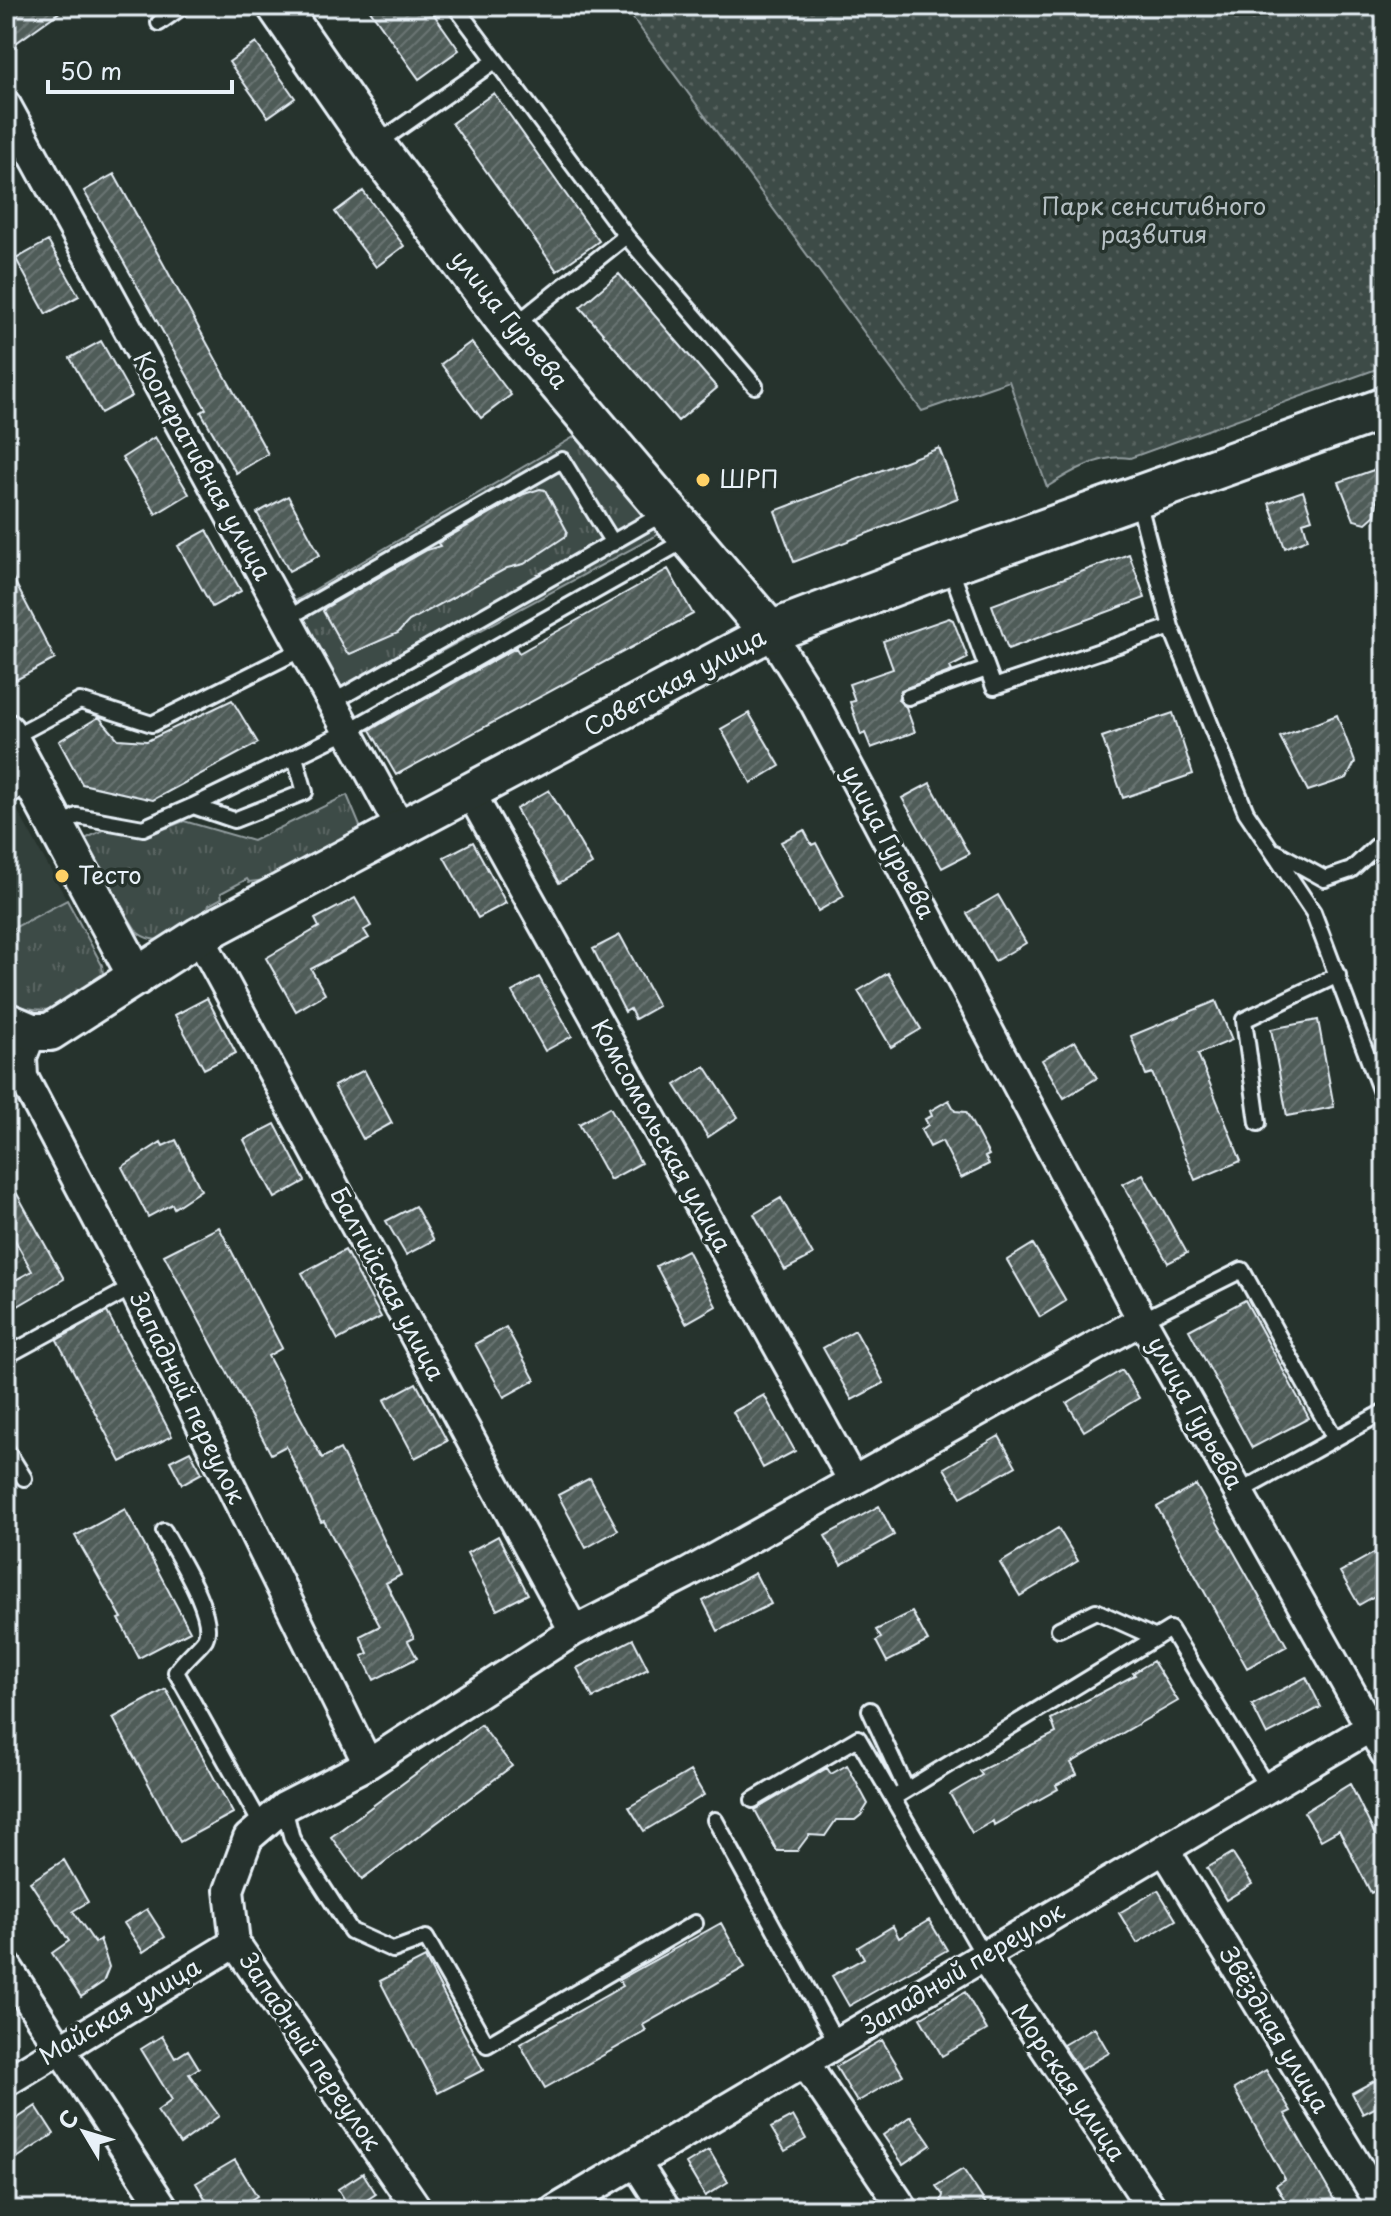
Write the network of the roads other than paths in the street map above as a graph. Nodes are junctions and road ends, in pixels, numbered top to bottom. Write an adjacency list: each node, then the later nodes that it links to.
1 (183, 6): 4 (lane)
2 (278, 6): 7 (main road, улица Гурьева)
3 (455, 6): 5 (lane)
4 (159, 23)
5 (495, 61): 7 (lane); 8 (lane)
6 (6, 105): 16 (street, Кооперативная улица)
7 (374, 145): 9 (main road, улица Гурьева)
8 (626, 236): 9 (lane); 10 (lane)
9 (512, 328): 13 (main road, улица Гурьева)
10 (755, 386)
11 (1385, 408): 12 (main road, Советская улица)
12 (1137, 495): 15 (main road, Советская улица); 17 (lane)
13 (678, 525): 14 (lane); 18 (main road, улица Гурьева); 23 (lane)
14 (613, 543): 16 (lane); 22 (lane)
15 (949, 564): 18 (main road, Советская улица); 20 (lane)
16 (286, 619): 19 (street, Кооперативная улица)
17 (1171, 627): 20 (lane); 32 (lane)
18 (770, 632): 27 (street, Советская улица); 40 (street, улица Гурьева)
19 (302, 649): 22 (street, Кооперативная улица); 24 (lane)
20 (987, 669): 21 (lane)
21 (908, 697)
22 (331, 703): 23 (street, Кооперативная улица)
23 (348, 731): 25 (lane); 29 (street, Кооперативная улица)
24 (8, 735): 26 (street)
25 (295, 757): 28 (lane); 28 (lane)
26 (18, 790): 30 (street)
27 (469, 790): 29 (street, Советская улица); 46 (street, Комсомольская улица)
28 (193, 806): 30 (lane)
29 (400, 827): 33 (street, Советская улица)
30 (56, 829): 35 (street)
31 (1385, 838): 32 (lane)
32 (1275, 852): 34 (lane)
33 (199, 936): 35 (street, Советская улица); 50 (street, Балтийская улица)
34 (1338, 975): 37 (lane); 38 (lane)
35 (137, 977): 36 (street, Советская улица)
36 (16, 1044): 39 (street, Западный переулок)
37 (1385, 1103)
38 (1258, 1123)
39 (133, 1287): 41 (lane); 55 (street, Западный переулок)
40 (1142, 1320): 43 (lane); 46 (street, Западный переулок); 47 (street, улица Гурьева)
41 (6, 1356)
42 (1385, 1411): 43 (lane)
43 (1335, 1439): 47 (lane)
44 (6, 1449): 45 (lane)
45 (24, 1478)
46 (853, 1481): 50 (street, Западный переулок)
47 (1239, 1492): 53 (street, улица Гурьева)
48 (164, 1531): 61 (lane)
49 (1059, 1629): 51 (lane)
50 (574, 1631): 55 (street, Западный переулок)
51 (1156, 1638): 56 (lane); 57 (lane)
52 (870, 1710): 57 (lane)
53 (1371, 1727): 54 (street, улица Гурьева); 56 (street, Западный переулок)
54 (1385, 1753)
55 (368, 1764): 59 (street, Западный переулок)
56 (1266, 1786): 62 (street, Западный переулок)
57 (900, 1793): 58 (lane); 65 (lane)
58 (753, 1800)
59 (284, 1807): 61 (street, Западный переулок); 63 (lane)
60 (715, 1820): 67 (lane)
61 (262, 1826): 64 (street, Западный переулок)
62 (1165, 1850): 65 (street, Западный переулок); 78 (street, Звёздная улица)
63 (695, 1923)
64 (235, 1943): 68 (street, Майская улица); 73 (street, Западный переулок)
65 (984, 1956): 67 (street, Западный переулок); 77 (street, Морская улица)
66 (6, 1965): 68 (street)
67 (837, 2043): 69 (street, Западный переулок)
68 (60, 2048): 70 (street, Майская улица); 72 (street)
69 (805, 2063): 71 (street, Западный переулок); 76 (street)
70 (6, 2082)
71 (636, 2163): 74 (street, Западный переулок); 75 (street)
72 (165, 2210)
73 (418, 2210)
74 (555, 2210)
75 (666, 2210)
76 (904, 2210)
77 (1153, 2210)
78 (1384, 2210)

